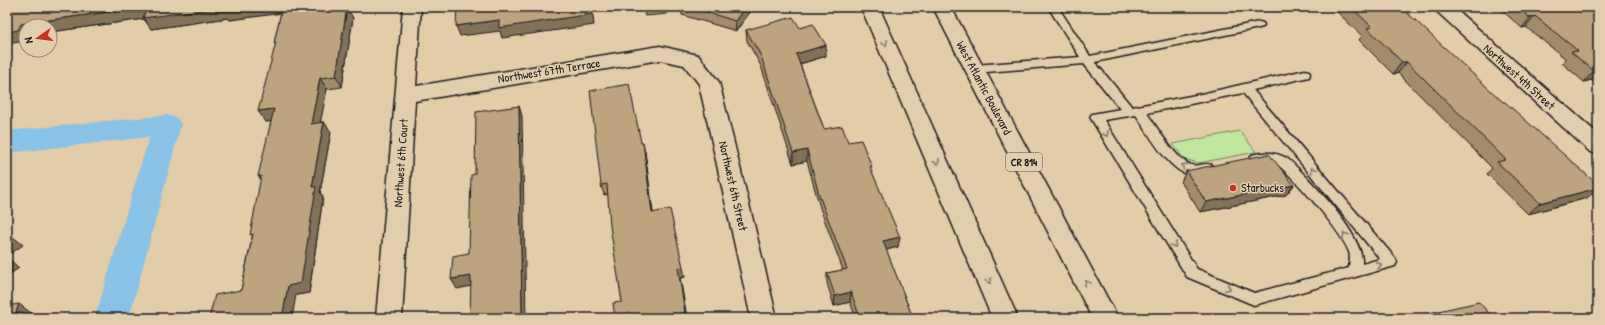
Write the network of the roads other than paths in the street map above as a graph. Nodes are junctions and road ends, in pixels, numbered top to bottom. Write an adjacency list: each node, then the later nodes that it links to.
1 (412, 7): 12 (street, Northwest 6th Court)
2 (870, 7): 20 (street, one-way to 20)
3 (942, 7): 9 (street, West Atlantic Boulevard / CR 814)
4 (1053, 7): 8 (lane)
5 (1441, 7): 14 (street, Northwest 4th Street)
6 (1259, 25): 8 (lane)
7 (691, 60): 12 (street, Northwest 67th Terrace); 19 (street, Northwest 6th Street)
8 (1087, 60): 9 (lane); 13 (lane)
9 (974, 69): 21 (street, West Atlantic Boulevard / CR 814, one-way to 9)
10 (1305, 74): 11 (lane)
11 (1246, 89): 13 (lane); 17 (lane, one-way to 11)
12 (406, 95): 18 (street, Northwest 6th Court)
13 (1134, 111): 16 (lane, one-way to 13); 17 (lane, one-way to 17)
14 (1598, 146)
15 (1247, 160): 17 (lane, one-way to 15)
16 (1217, 166)
17 (1355, 271)
18 (389, 318)
19 (764, 318)
20 (1005, 318)
21 (1106, 318)

